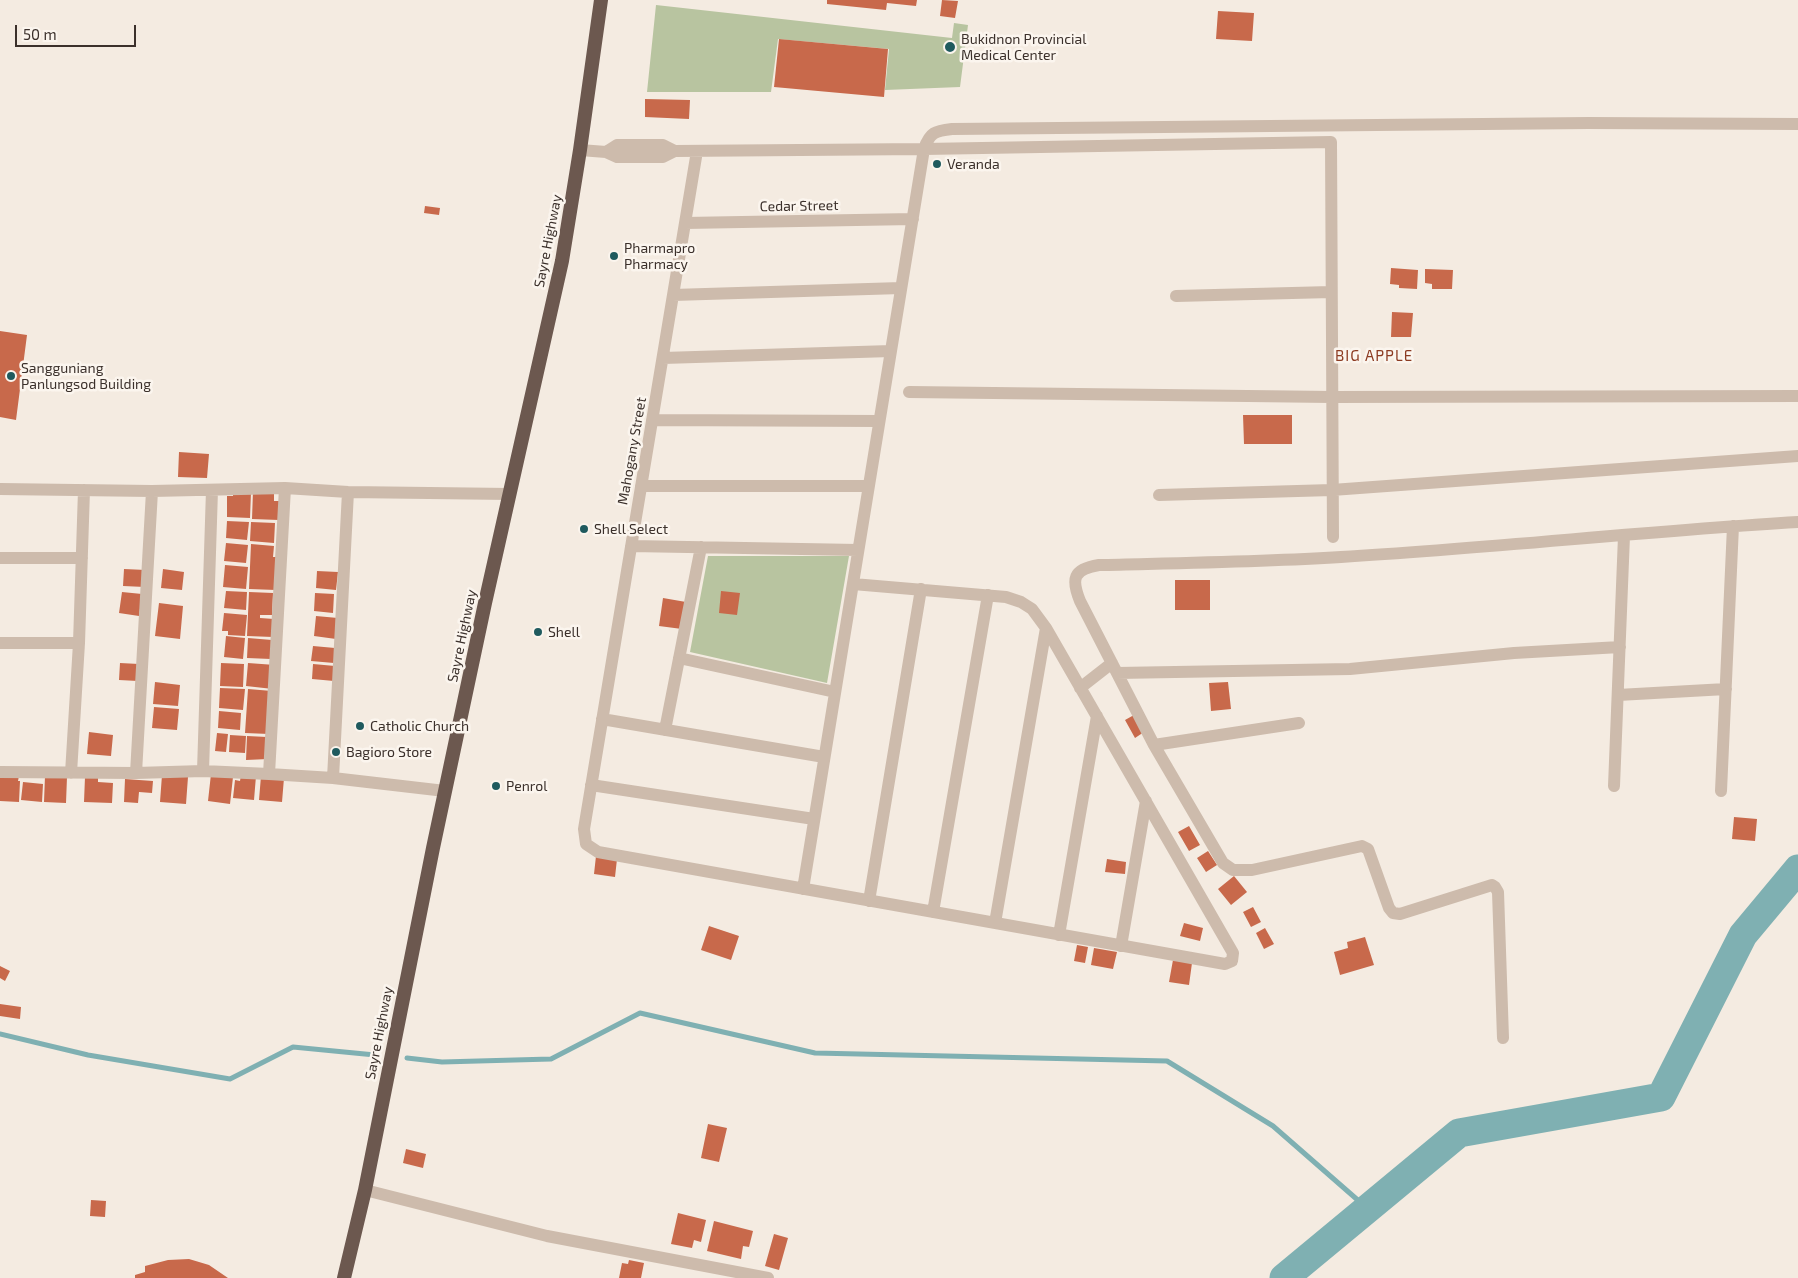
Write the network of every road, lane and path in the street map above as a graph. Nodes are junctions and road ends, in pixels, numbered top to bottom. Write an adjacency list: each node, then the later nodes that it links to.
1 (601, 0): 4 (highway, Sayre Highway)
2 (1798, 124): 3 (street)
3 (924, 149): 5 (street); 6 (street); 9 (street)
4 (580, 150): 5 (street); 29 (highway, Sayre Highway)
5 (697, 151): 7 (street, Mahogany Street)
6 (913, 219): 7 (street, Cedar Street); 8 (street)
7 (685, 223): 10 (street, Mahogany Street)
8 (901, 288): 10 (street); 12 (street)
9 (1331, 292): 11 (street); 16 (street)
10 (673, 295): 13 (street, Mahogany Street)
11 (1176, 296)
12 (891, 351): 13 (street); 18 (street)
13 (663, 358): 17 (street, Mahogany Street)
14 (909, 392): 16 (street)
15 (1798, 396): 16 (street)
16 (1332, 398): 26 (street)
17 (652, 420): 18 (street); 20 (street, Mahogany Street)
18 (880, 421): 21 (street)
19 (1798, 456): 26 (street)
20 (641, 486): 21 (street); 35 (street, Mahogany Street)
21 (869, 486): 37 (street)
22 (285, 488): 25 (street); 28 (street); 63 (street)
23 (0, 489): 24 (street)
24 (84, 490): 27 (street); 39 (street)
25 (212, 490): 27 (street); 59 (street)
26 (1332, 490): 30 (street); 34 (street)
27 (152, 492): 62 (street)
28 (348, 492): 29 (street); 64 (street)
29 (510, 494): 67 (highway, Sayre Highway)
30 (1159, 495)
31 (1798, 522): 32 (street)
32 (1733, 526): 33 (street); 50 (street)
33 (1624, 536): 46 (street); 48 (street)
34 (1333, 537)
35 (631, 546): 36 (street); 54 (street, Mahogany Street)
36 (701, 547): 37 (street); 47 (street)
37 (858, 550): 40 (street)
38 (0, 558): 39 (street)
39 (82, 558): 45 (street)
40 (853, 584): 41 (street); 51 (street)
41 (921, 589): 42 (street); 72 (street)
42 (988, 595): 43 (street); 73 (street)
43 (1046, 628): 49 (street); 74 (street)
44 (0, 643): 45 (street)
45 (78, 643): 61 (street)
46 (1620, 647): 48 (street); 52 (street)
47 (679, 658): 51 (street); 56 (street)
48 (1114, 668): 49 (street); 57 (street)
49 (1080, 688): 53 (street)
50 (1726, 689): 52 (street); 68 (street)
51 (835, 692): 58 (street)
52 (1618, 695): 66 (street)
53 (1097, 716): 69 (street); 75 (street)
54 (602, 719): 56 (street); 65 (street, Mahogany Street)
55 (1299, 724): 57 (street)
56 (665, 730): 58 (street)
57 (1154, 744): 77 (street)
58 (824, 757): 70 (street)
59 (203, 771): 62 (street); 63 (street)
60 (0, 772): 61 (street)
61 (71, 773): 62 (street)
62 (136, 773)
63 (269, 774): 64 (street)
64 (333, 778): 67 (street)
65 (591, 784): 70 (street); 71 (street, Mahogany Street)
66 (1614, 786)
67 (445, 791): 78 (highway, Sayre Highway)
68 (1722, 791)
69 (1146, 801): 76 (street); 76 (street)
70 (814, 819): 71 (street)
71 (803, 889): 72 (street)
72 (870, 901): 73 (street)
73 (933, 912): 74 (street)
74 (995, 923): 75 (street)
75 (1059, 935): 76 (street)
76 (1121, 946)
77 (1504, 1038)
78 (365, 1190): 79 (highway, Sayre Highway); 80 (street)
79 (344, 1278)
80 (768, 1278)

